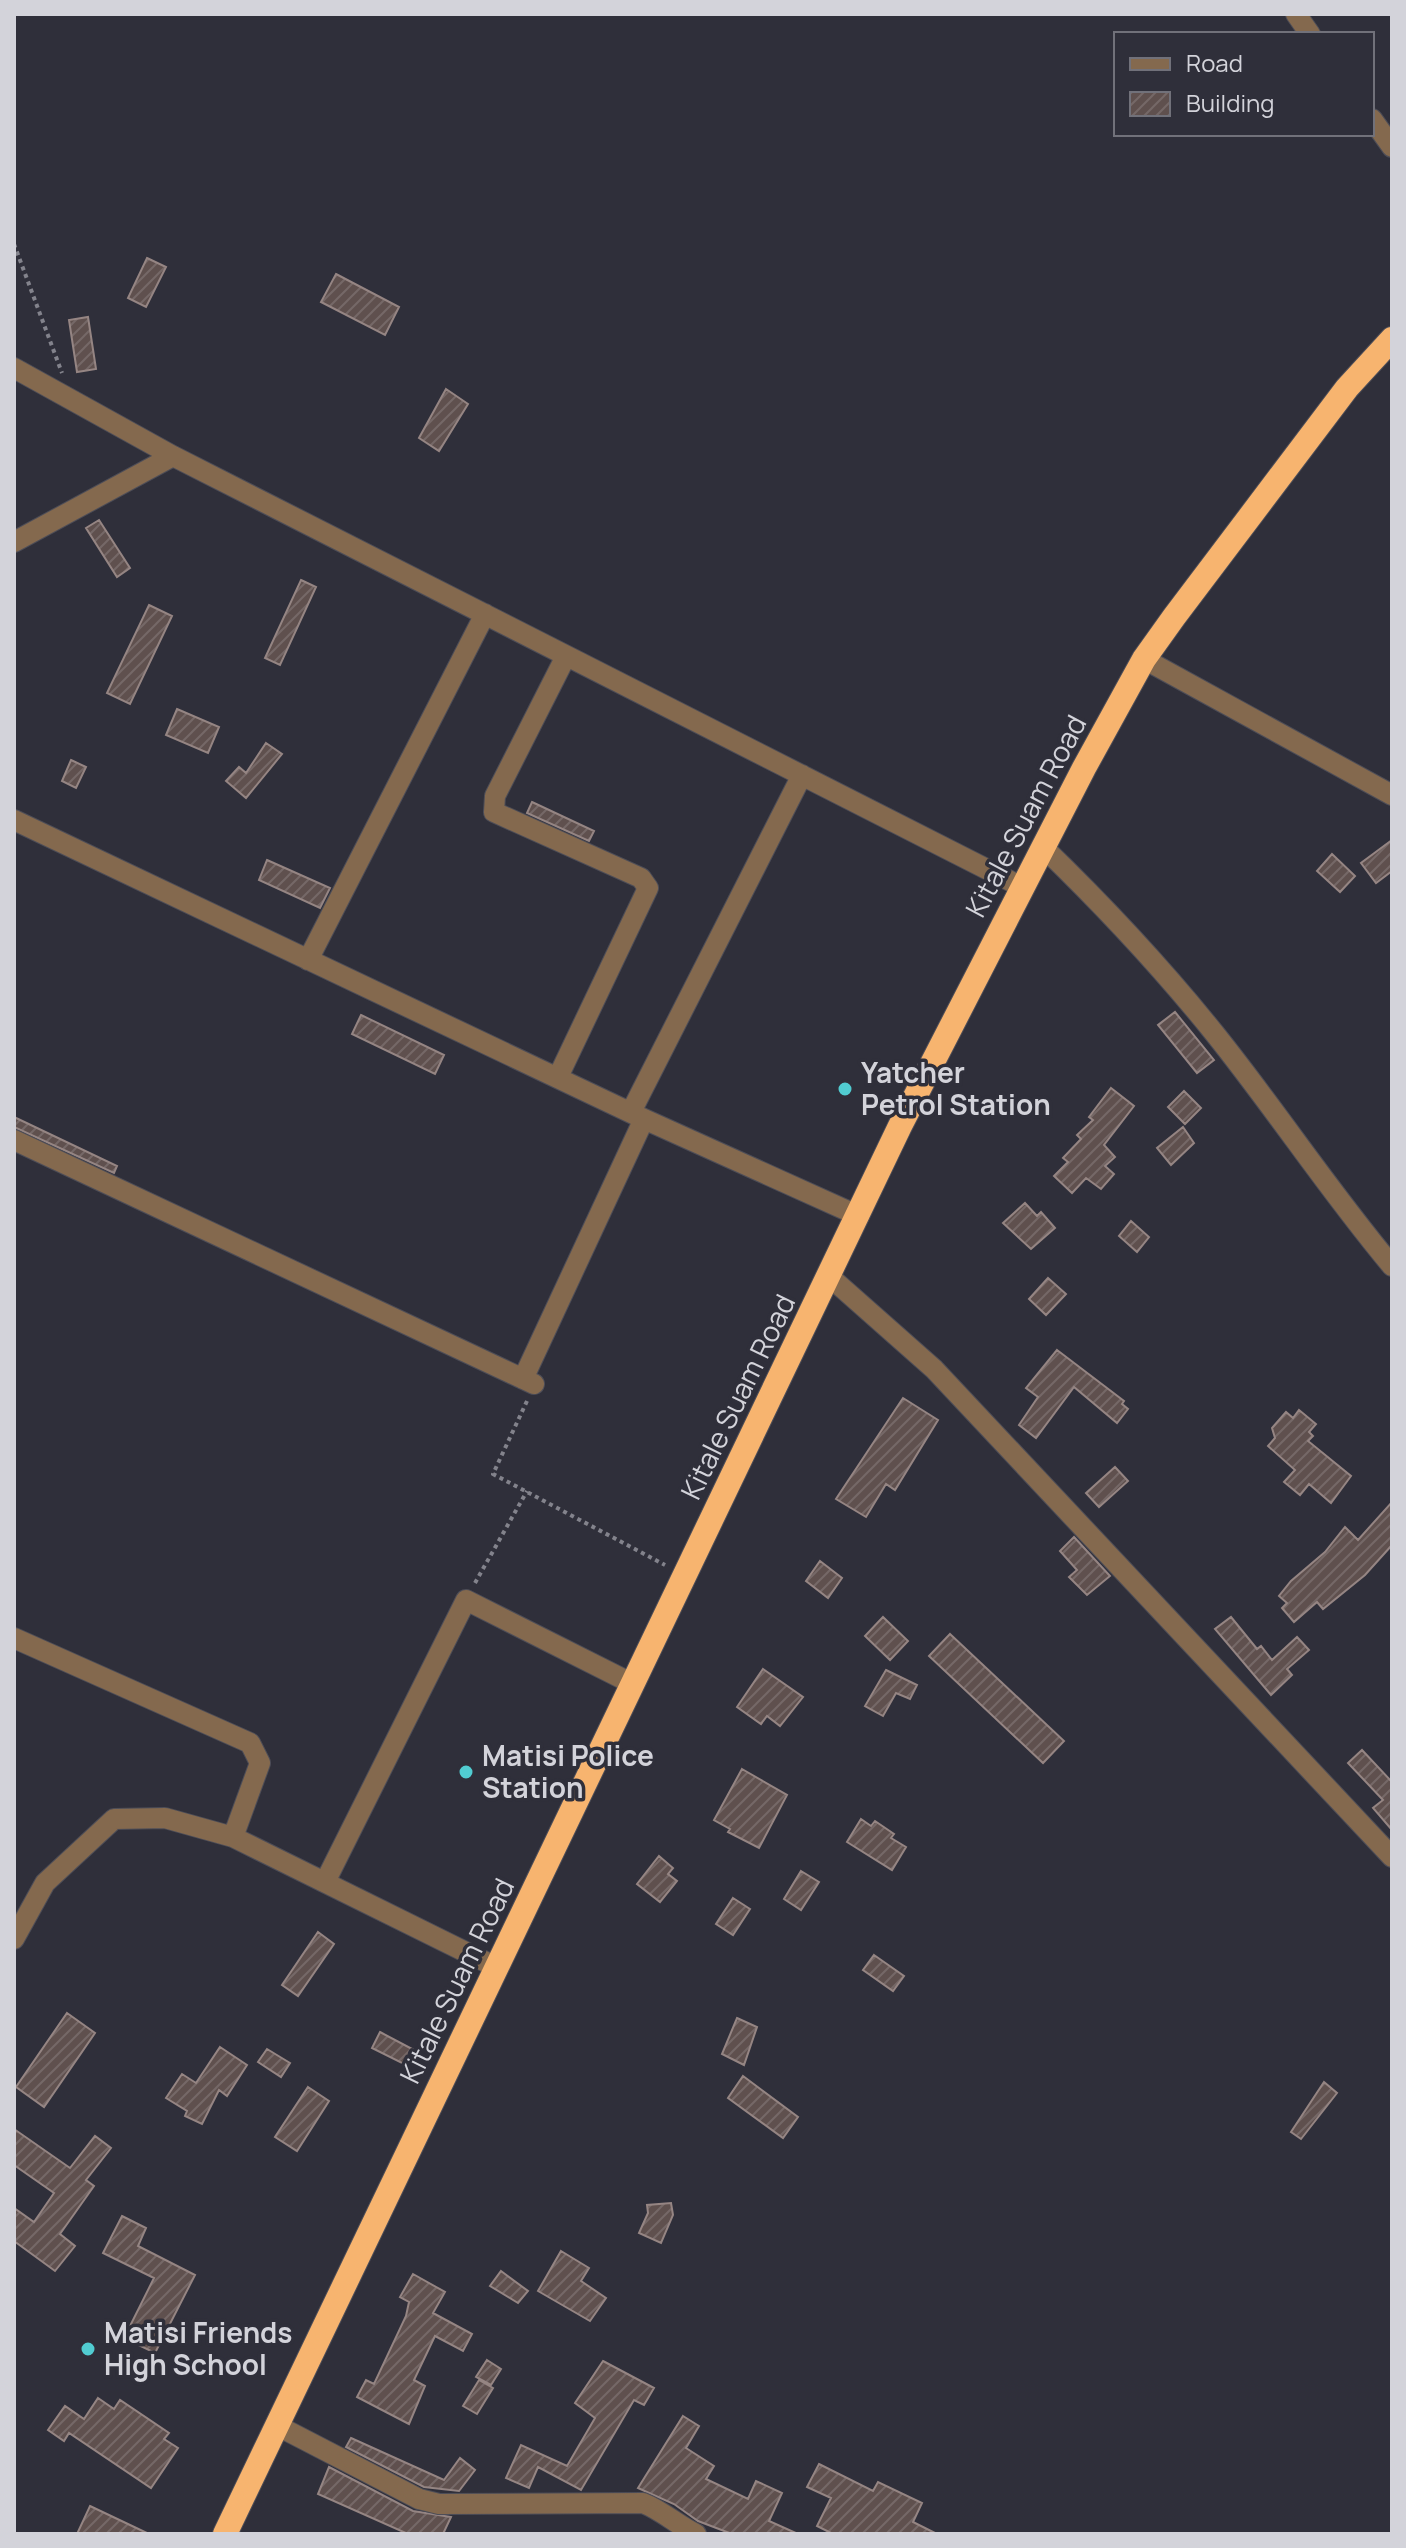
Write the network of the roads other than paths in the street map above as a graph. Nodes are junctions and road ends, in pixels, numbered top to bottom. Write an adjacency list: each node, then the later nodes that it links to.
1 (1296, 14): 2 (street)
2 (1309, 32)
3 (1374, 122): 4 (street)
4 (1392, 147)
5 (1392, 339): 11 (highway, Kitale Suam Road)
6 (14, 368): 7 (street)
7 (173, 456): 8 (street); 9 (street)
8 (14, 542)
9 (485, 614): 10 (street); 17 (street)
10 (566, 656): 12 (street); 18 (street)
11 (1144, 659): 13 (street); 15 (highway, Kitale Suam Road)
12 (802, 775): 16 (street); 19 (street)
13 (1392, 795)
14 (14, 820): 17 (street)
15 (1043, 847): 16 (highway, Kitale Suam Road); 22 (street)
16 (1022, 887): 21 (highway, Kitale Suam Road)
17 (308, 960): 18 (street)
18 (558, 1077): 19 (street)
19 (638, 1115): 20 (street); 21 (street)
20 (14, 1140)
21 (859, 1216): 23 (highway, Kitale Suam Road)
22 (1392, 1266)
23 (830, 1277): 25 (highway, Kitale Suam Road); 27 (street)
24 (14, 1638): 26 (street)
25 (633, 1684): 28 (street); 30 (highway, Kitale Suam Road)
26 (233, 1837): 28 (street); 29 (street)
27 (1392, 1857)
28 (325, 1882): 30 (street)
29 (14, 1939)
30 (496, 1967): 31 (highway, Kitale Suam Road)
31 (278, 2426): 32 (highway, Kitale Suam Road); 33 (street)
32 (225, 2534)
33 (696, 2534)

